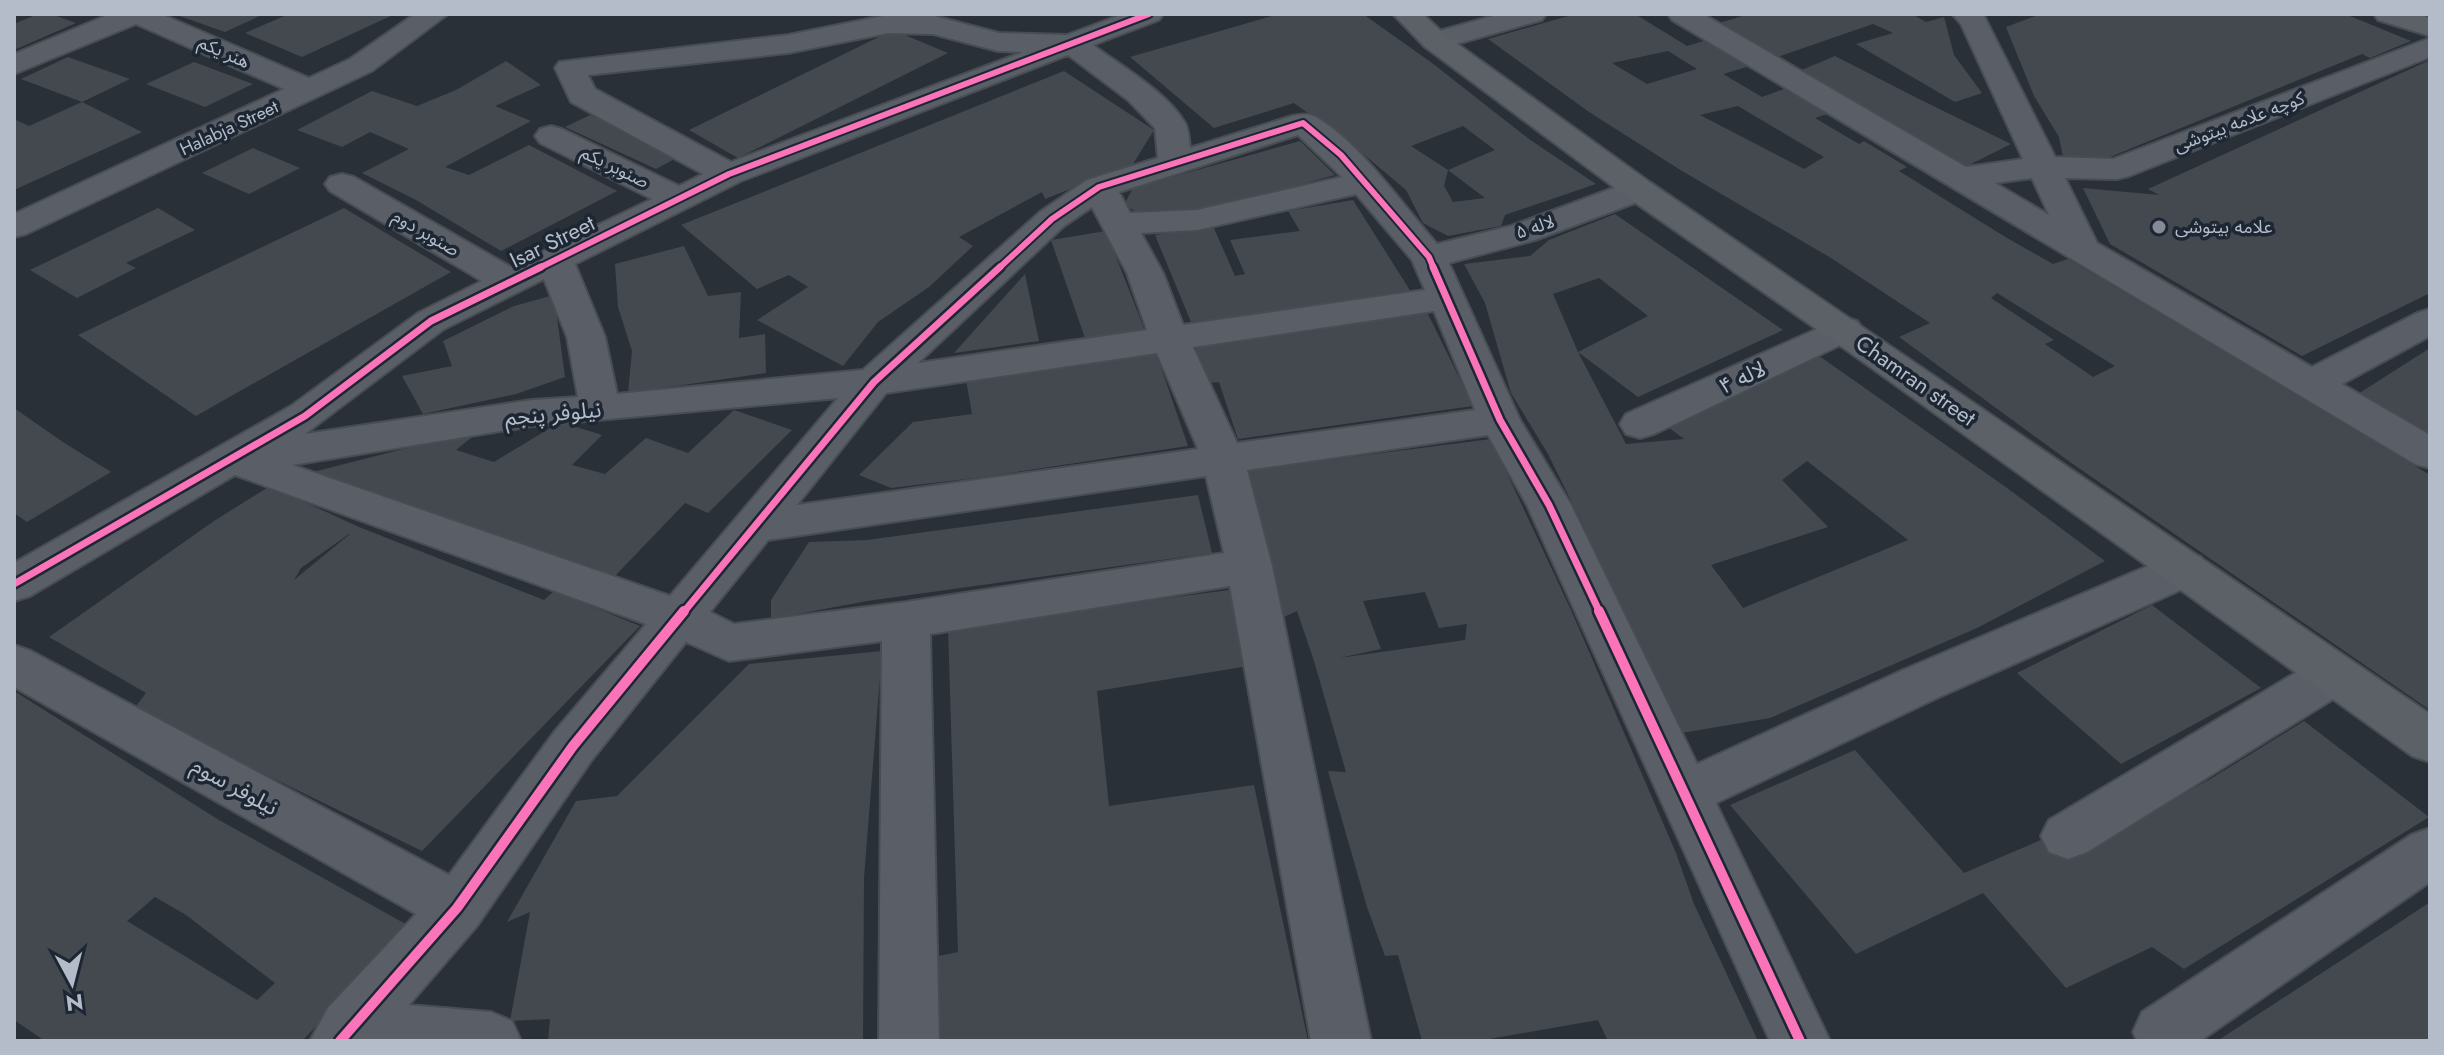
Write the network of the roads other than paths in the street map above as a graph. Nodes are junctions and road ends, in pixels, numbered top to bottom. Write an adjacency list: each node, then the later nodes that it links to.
1 (136, 14): 13 (street); 14 (street, هنر یکم)
2 (434, 14): 14 (street, Halabja Street)
3 (1149, 14): 11 (street, Isar Street)
4 (1407, 14): 10 (main road, Chamran street)
5 (1532, 14): 10 (street)
6 (2388, 14): 9 (main road)
7 (1976, 16): 17 (street)
8 (1700, 17): 19 (street)
9 (2430, 27)
10 (1435, 41): 22 (main road, Chamran street)
11 (1072, 44): 16 (street); 18 (street, Isar Street); 18 (street)
12 (2430, 47): 17 (street, کوچه علامه بیتوشی)
13 (14, 65)
14 (311, 90): 25 (street, Halabja Street)
15 (551, 136): 23 (street, صنوبر یکم)
16 (1175, 162): 20 (street); 24 (street)
17 (2042, 167): 19 (street, کوچه علامه بیتوشی); 26 (street)
18 (729, 174): 23 (street, Isar Street)
19 (1958, 178): 26 (street)
20 (1364, 182): 24 (street); 27 (street)
21 (342, 184): 29 (street, صنوبر دوم)
22 (1639, 190): 27 (street, لاله ۵); 32 (main road, Chamran street)
23 (679, 199): 28 (street, Isar Street)
24 (1110, 206): 33 (street); 34 (street)
25 (14, 227)
26 (2084, 252): 35 (street)
27 (1429, 257): 30 (street)
28 (555, 260): 29 (street, Isar Street); 36 (street)
29 (510, 282): 40 (street, Isar Street)
30 (1447, 298): 33 (street, نیلوفر پنجم); 37 (street)
31 (2430, 321): 35 (street)
32 (1844, 329): 38 (street, لاله ۴); 44 (main road, Chamran street)
33 (1169, 337): 34 (street, نیلوفر پنجم); 41 (street)
34 (874, 382): 36 (street, نیلوفر پنجم); 42 (street)
35 (2311, 384): 39 (street)
36 (600, 409): 40 (street, نیلوفر پنجم)
37 (1500, 420): 41 (street); 51 (street)
38 (1640, 424)
39 (2430, 454)
40 (235, 459): 45 (street, Isar Street); 46 (street)
41 (1223, 459): 42 (street); 43 (street)
42 (756, 526): 46 (street)
43 (1249, 566): 47 (street); 59 (street)
44 (2185, 569): 49 (main road, Chamran street); 51 (street)
45 (14, 584)
46 (681, 618): 47 (street); 54 (street)
47 (906, 620): 58 (street)
48 (14, 664): 54 (street, نیلوفر سوم)
49 (2334, 674): 50 (main road, Chamran street); 52 (street)
50 (2430, 741)
51 (1684, 794): 60 (street)
52 (2068, 836)
53 (2430, 852): 55 (street)
54 (457, 908): 56 (street)
55 (2163, 1032)
56 (344, 1034): 57 (street)
57 (491, 1041)
58 (909, 1041)
59 (1341, 1041)
60 (1800, 1041)

